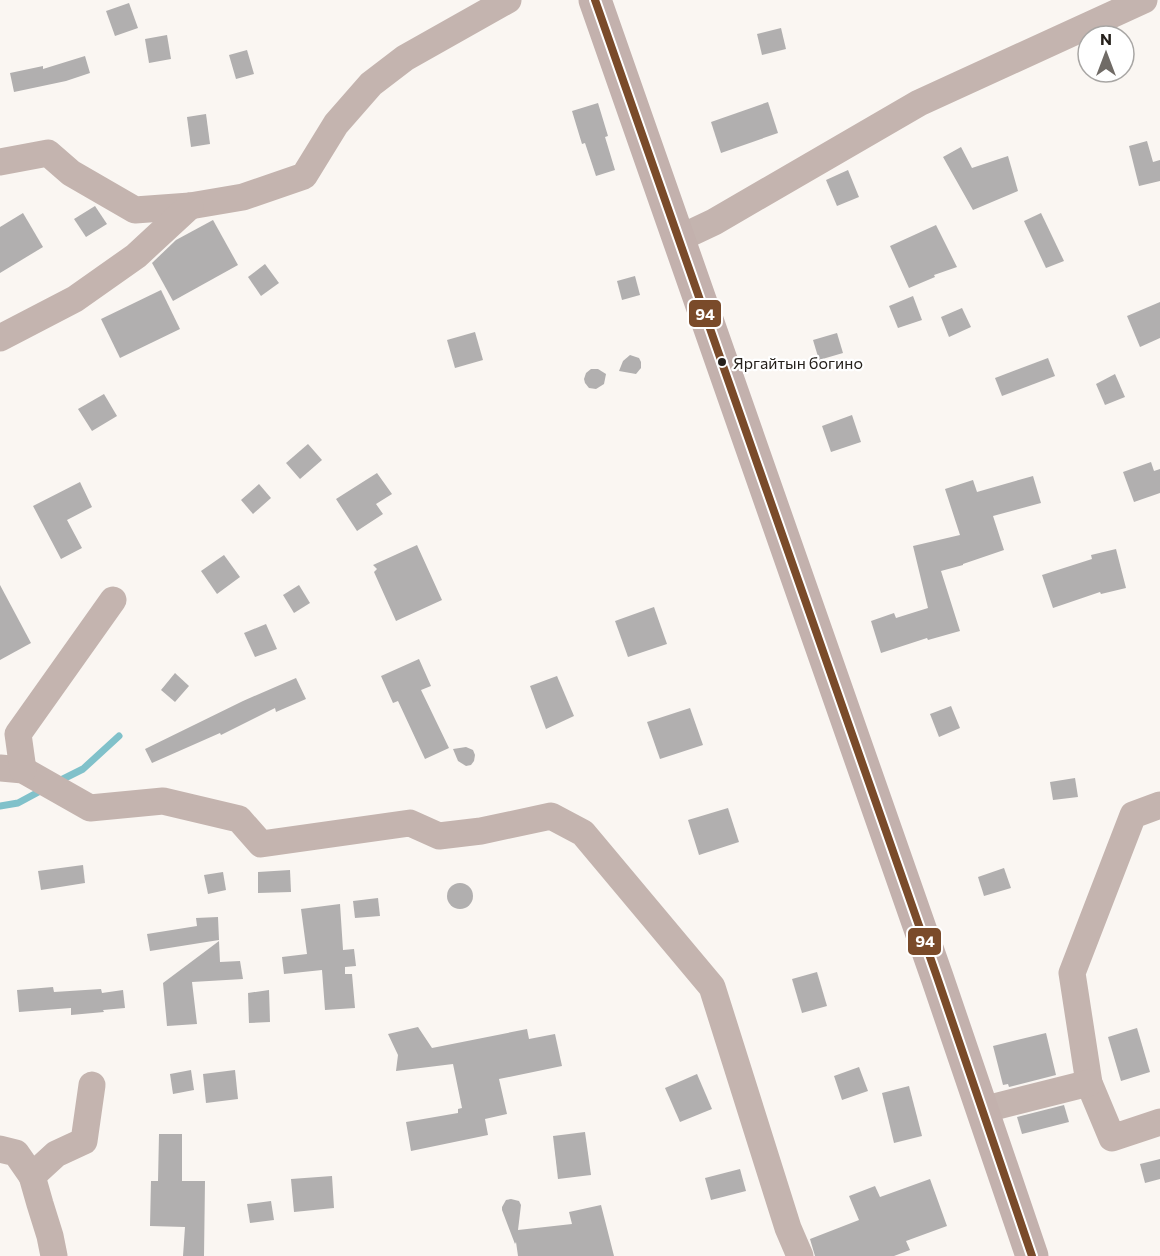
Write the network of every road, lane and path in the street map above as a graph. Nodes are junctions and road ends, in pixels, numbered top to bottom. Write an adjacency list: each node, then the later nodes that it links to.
1 (508, 0): 5 (street)
2 (595, 0): 6 (main road)
3 (1144, 0): 6 (street)
4 (0, 162): 5 (street)
5 (190, 206): 7 (street)
6 (678, 239): 14 (main road)
7 (0, 338)
8 (113, 600): 10 (street)
9 (0, 741): 10 (street)
10 (12, 769): 19 (street)
11 (1160, 805): 12 (street)
12 (1089, 1083): 14 (street); 15 (street)
13 (92, 1085): 17 (street)
14 (982, 1110): 20 (main road)
15 (1160, 1122)
16 (0, 1149): 17 (street)
17 (32, 1176): 18 (street)
18 (54, 1256)
19 (800, 1256)
20 (1032, 1256)

